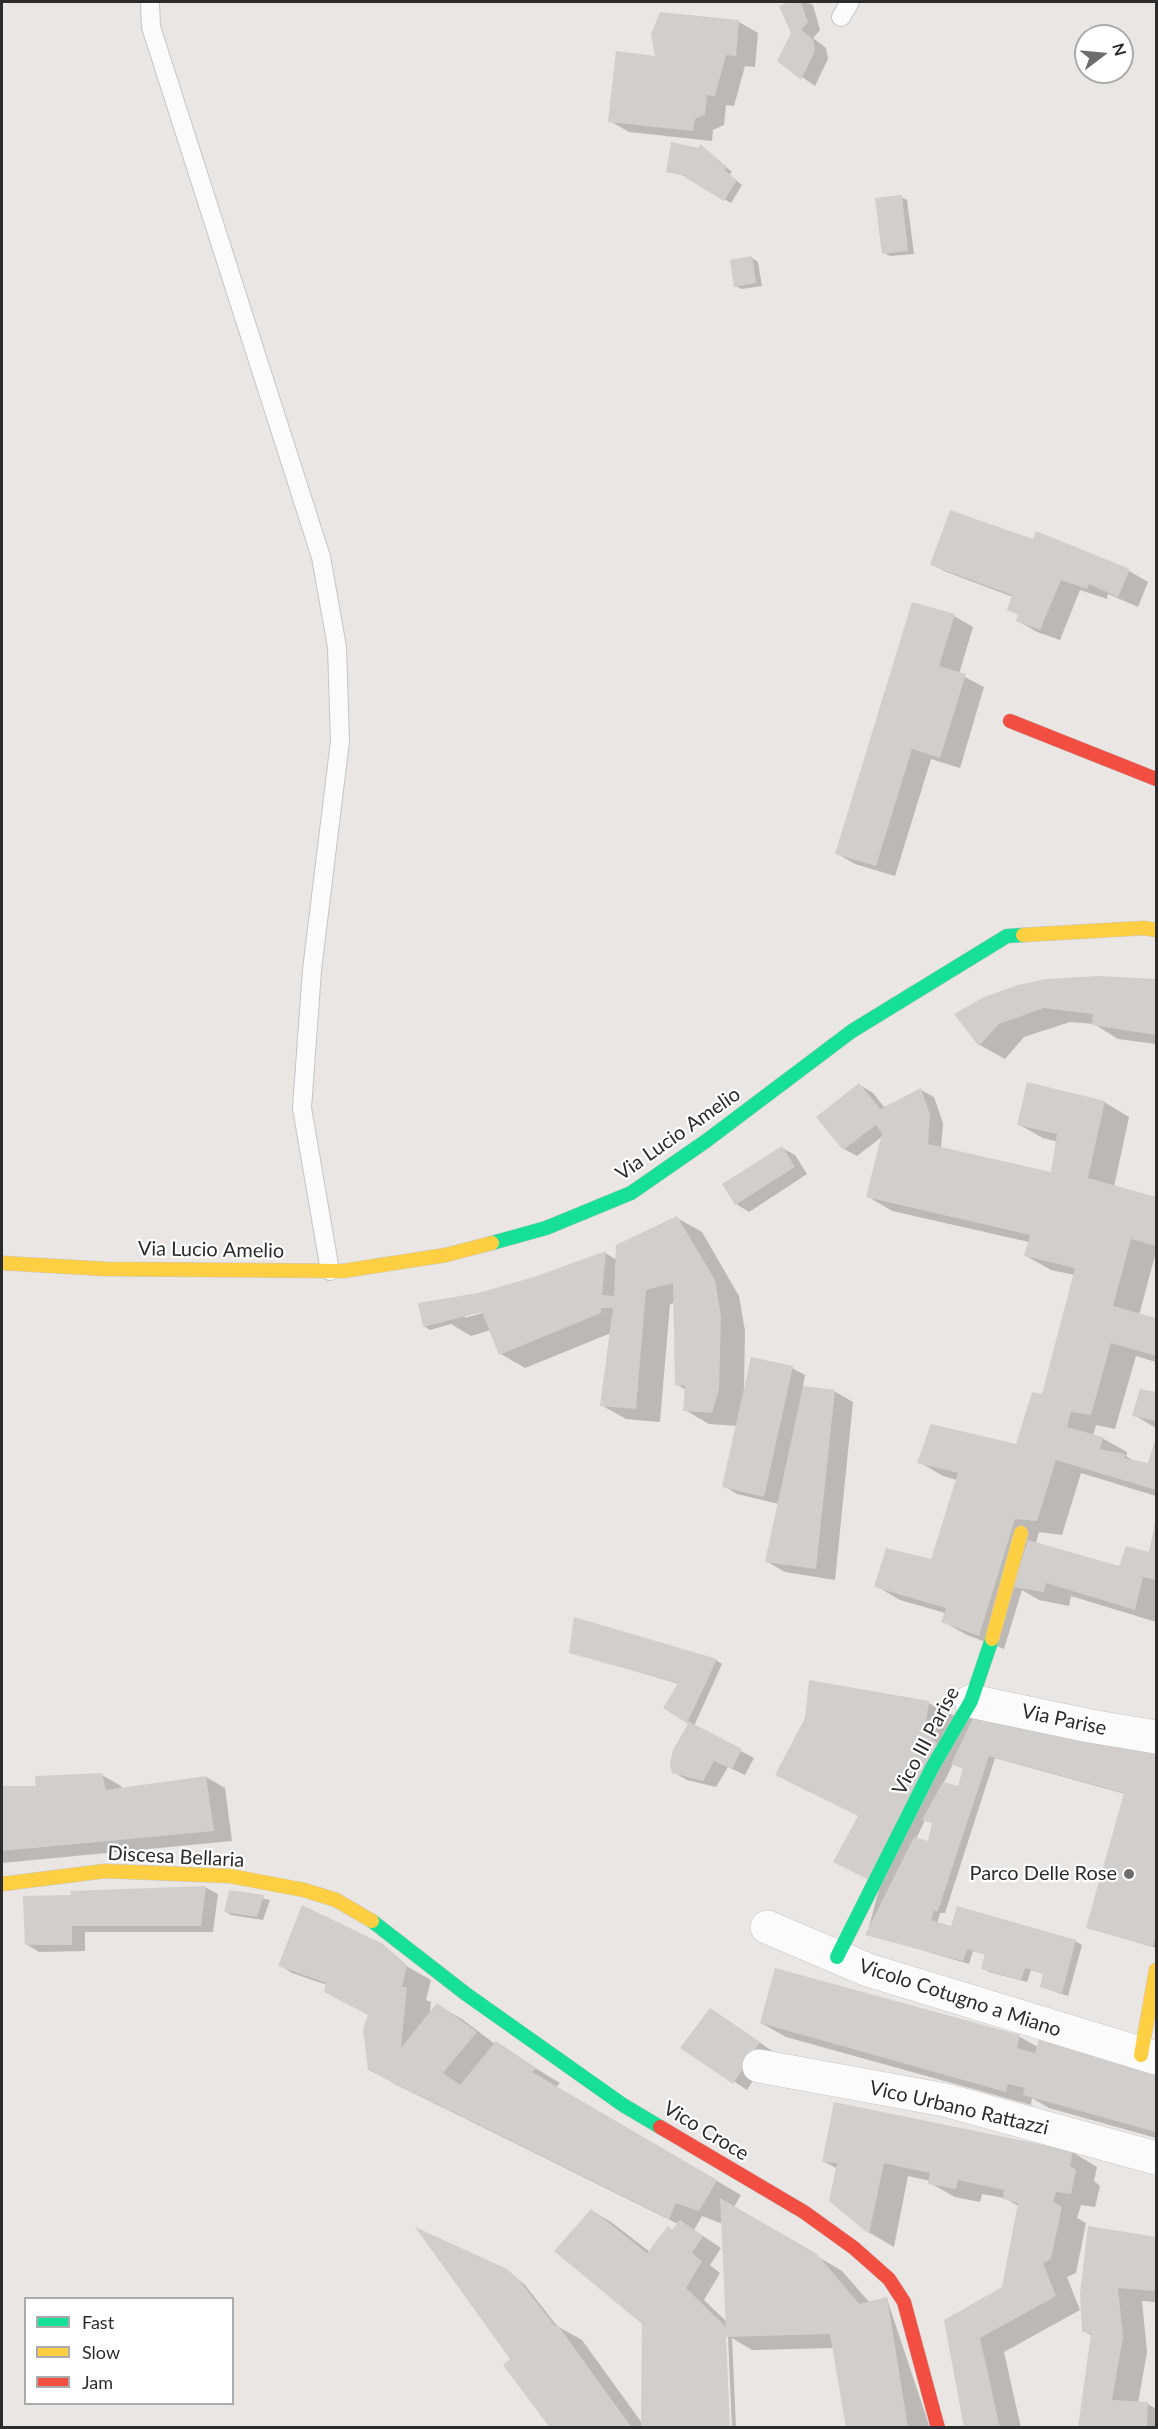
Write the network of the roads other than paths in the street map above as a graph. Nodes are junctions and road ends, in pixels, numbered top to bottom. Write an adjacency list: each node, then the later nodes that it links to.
1 (150, 2): 6 (lane)
2 (1010, 721): 3 (street)
3 (1156, 779)
4 (1156, 930): 6 (street, Via Lucio Amelio)
5 (2, 1263): 6 (street, Via Lucio Amelio)
6 (330, 1271)
7 (1021, 1533): 8 (street, Vico III Parise)
8 (971, 1701): 9 (street, Via Parise); 13 (street, Vico III Parise)
9 (1156, 1737)
10 (2, 1884): 11 (street, Discesa Bellaria)
11 (377, 1924): 18 (street, Vico Croce)
12 (767, 1927): 13 (street, Vicolo Cotugno a Miano)
13 (837, 1957): 15 (street, Vicolo Cotugno a Miano)
14 (1156, 1970): 15 (street)
15 (1149, 2057)
16 (759, 2066): 17 (street, Vico Urbano Rattazzi)
17 (1156, 2158)
18 (938, 2427)

